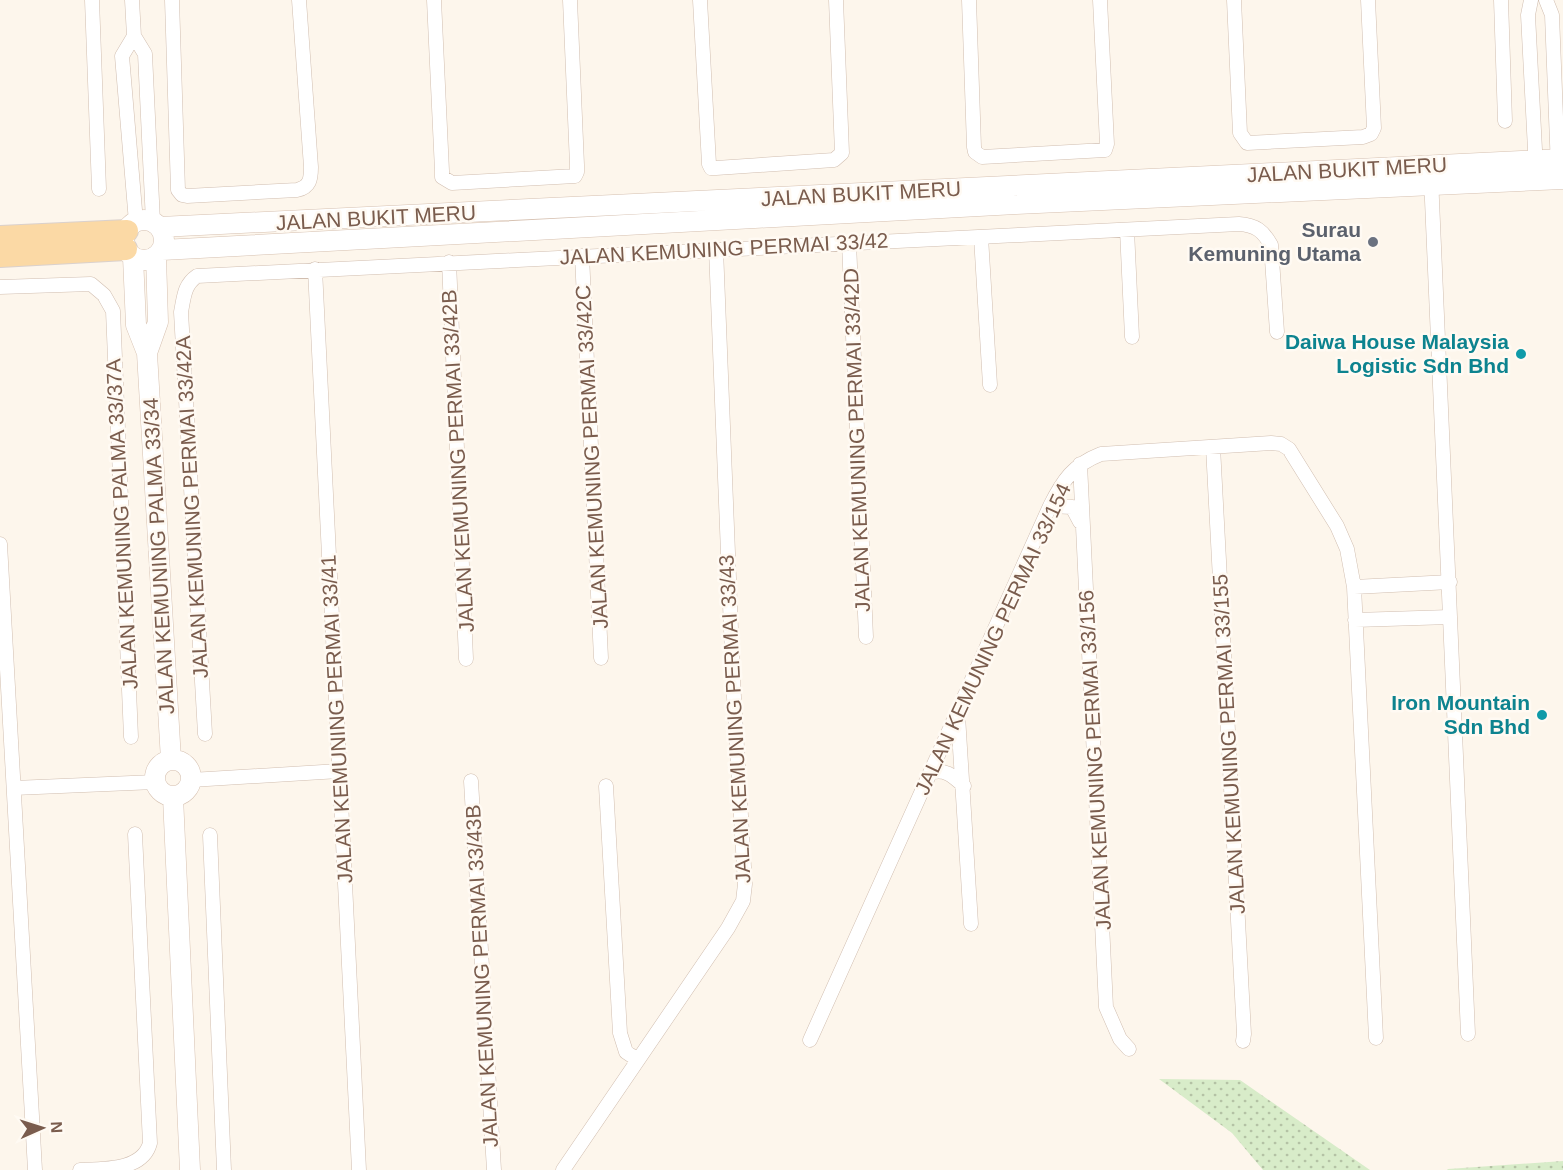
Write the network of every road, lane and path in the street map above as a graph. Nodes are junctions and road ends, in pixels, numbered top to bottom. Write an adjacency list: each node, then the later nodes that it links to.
1 (92, 0): 23 (street)
2 (132, 0): 16 (street)
3 (171, 0): 4 (street)
4 (299, 0)
5 (434, 0): 6 (street)
6 (570, 0)
7 (700, 0): 8 (street)
8 (836, 0)
9 (969, 0): 10 (street)
10 (1100, 0)
11 (1234, 0): 12 (street)
12 (1368, 0)
13 (1501, 0): 17 (street)
14 (1531, 0): 19 (street)
15 (1546, 0): 18 (street)
16 (134, 36): 25 (street); 25 (street)
17 (1505, 121)
18 (1560, 159): 19 (main road, JALAN BUKIT MERU); 21 (street)
19 (1536, 160): 20 (main road, JALAN BUKIT MERU); 22 (street)
20 (1431, 176): 22 (main road, JALAN BUKIT MERU); 25 (main road, JALAN BUKIT MERU); 30 (main road, JALAN BUKIT MERU); 46 (street)
21 (1561, 179): 22 (main road, JALAN BUKIT MERU)
22 (1537, 180)
23 (99, 189)
24 (1127, 230): 27 (street, JALAN KEMUNING PERMAI 33/42); 37 (street, JALAN KEMUNING PERMAI 33/42); 38 (street)
25 (139, 235): 26 (main road); 30 (main road, JALAN BUKIT MERU); 30 (main road, JALAN KEMUNING PALMA 33/34); 31 (main road); 39 (main road, JALAN KEMUNING PALMA 33/34)
26 (0, 237)
27 (981, 237): 28 (street, JALAN KEMUNING PERMAI 33/42); 40 (street)
28 (849, 243): 29 (street, JALAN KEMUNING PERMAI 33/42); 50 (street, JALAN KEMUNING PERMAI 33/42D)
29 (716, 249): 32 (street, JALAN KEMUNING PERMAI 33/42); 74 (street, JALAN KEMUNING PERMAI 33/43)
30 (159, 254): 39 (main road, JALAN KEMUNING PALMA 33/34)
31 (0, 256)
32 (582, 256): 33 (street, JALAN KEMUNING PERMAI 33/42); 51 (street, JALAN KEMUNING PERMAI 33/42C)
33 (449, 262): 34 (street, JALAN KEMUNING PERMAI 33/42); 52 (street, JALAN KEMUNING PERMAI 33/42B)
34 (315, 268): 35 (street, JALAN KEMUNING PERMAI 33/42); 57 (street, JALAN KEMUNING PERMAI 33/41)
35 (189, 281): 54 (street, JALAN KEMUNING PERMAI 33/42A)
36 (0, 287): 55 (street, JALAN KEMUNING PALMA 33/37A)
37 (1276, 332)
38 (1132, 337)
39 (147, 352): 56 (main road, JALAN KEMUNING PALMA 33/34)
40 (990, 385)
41 (1213, 447): 42 (street, JALAN KEMUNING PERMAI 33/154); 47 (street, JALAN KEMUNING PERMAI 33/154); 72 (street, JALAN KEMUNING PERMAI 33/155)
42 (1080, 464): 43 (street, JALAN KEMUNING PERMAI 33/154); 44 (street, JALAN KEMUNING PERMAI 33/156)
43 (1050, 506): 44 (street); 53 (street, JALAN KEMUNING PERMAI 33/154)
44 (1084, 531): 73 (street, JALAN KEMUNING PERMAI 33/156)
45 (0, 544): 64 (street)
46 (1450, 582): 47 (street); 48 (street)
47 (1354, 587): 49 (street, JALAN KEMUNING PERMAI 33/154)
48 (1450, 617): 49 (street); 69 (street)
49 (1355, 620): 70 (street, JALAN KEMUNING PERMAI 33/154)
50 (866, 638)
51 (601, 658)
52 (466, 659)
53 (958, 714): 58 (street, JALAN KEMUNING PERMAI 33/154); 63 (street)
54 (205, 734)
55 (131, 737)
56 (171, 760): 59 (main road); 61 (main road)
57 (339, 771): 59 (street); 79 (street, JALAN KEMUNING PERMAI 33/41)
58 (930, 773): 63 (street); 71 (street, JALAN KEMUNING PERMAI 33/154)
59 (191, 780): 65 (main road)
60 (471, 781): 80 (street, JALAN KEMUNING PERMAI 33/43B)
61 (155, 782): 64 (street); 65 (main road)
62 (606, 786): 74 (street)
63 (964, 786): 68 (street)
64 (14, 788): 75 (street)
65 (172, 797): 77 (main road)
66 (135, 834): 76 (street)
67 (210, 835): 78 (street)
68 (971, 924)
69 (1468, 1035)
70 (1377, 1038)
71 (810, 1040)
72 (1243, 1041)
73 (1129, 1049)
74 (638, 1060): 81 (street, JALAN KEMUNING PERMAI 33/43)
75 (34, 1170)
76 (80, 1170)
77 (190, 1170)
78 (224, 1170)
79 (359, 1170)
80 (494, 1170)
81 (563, 1170)

